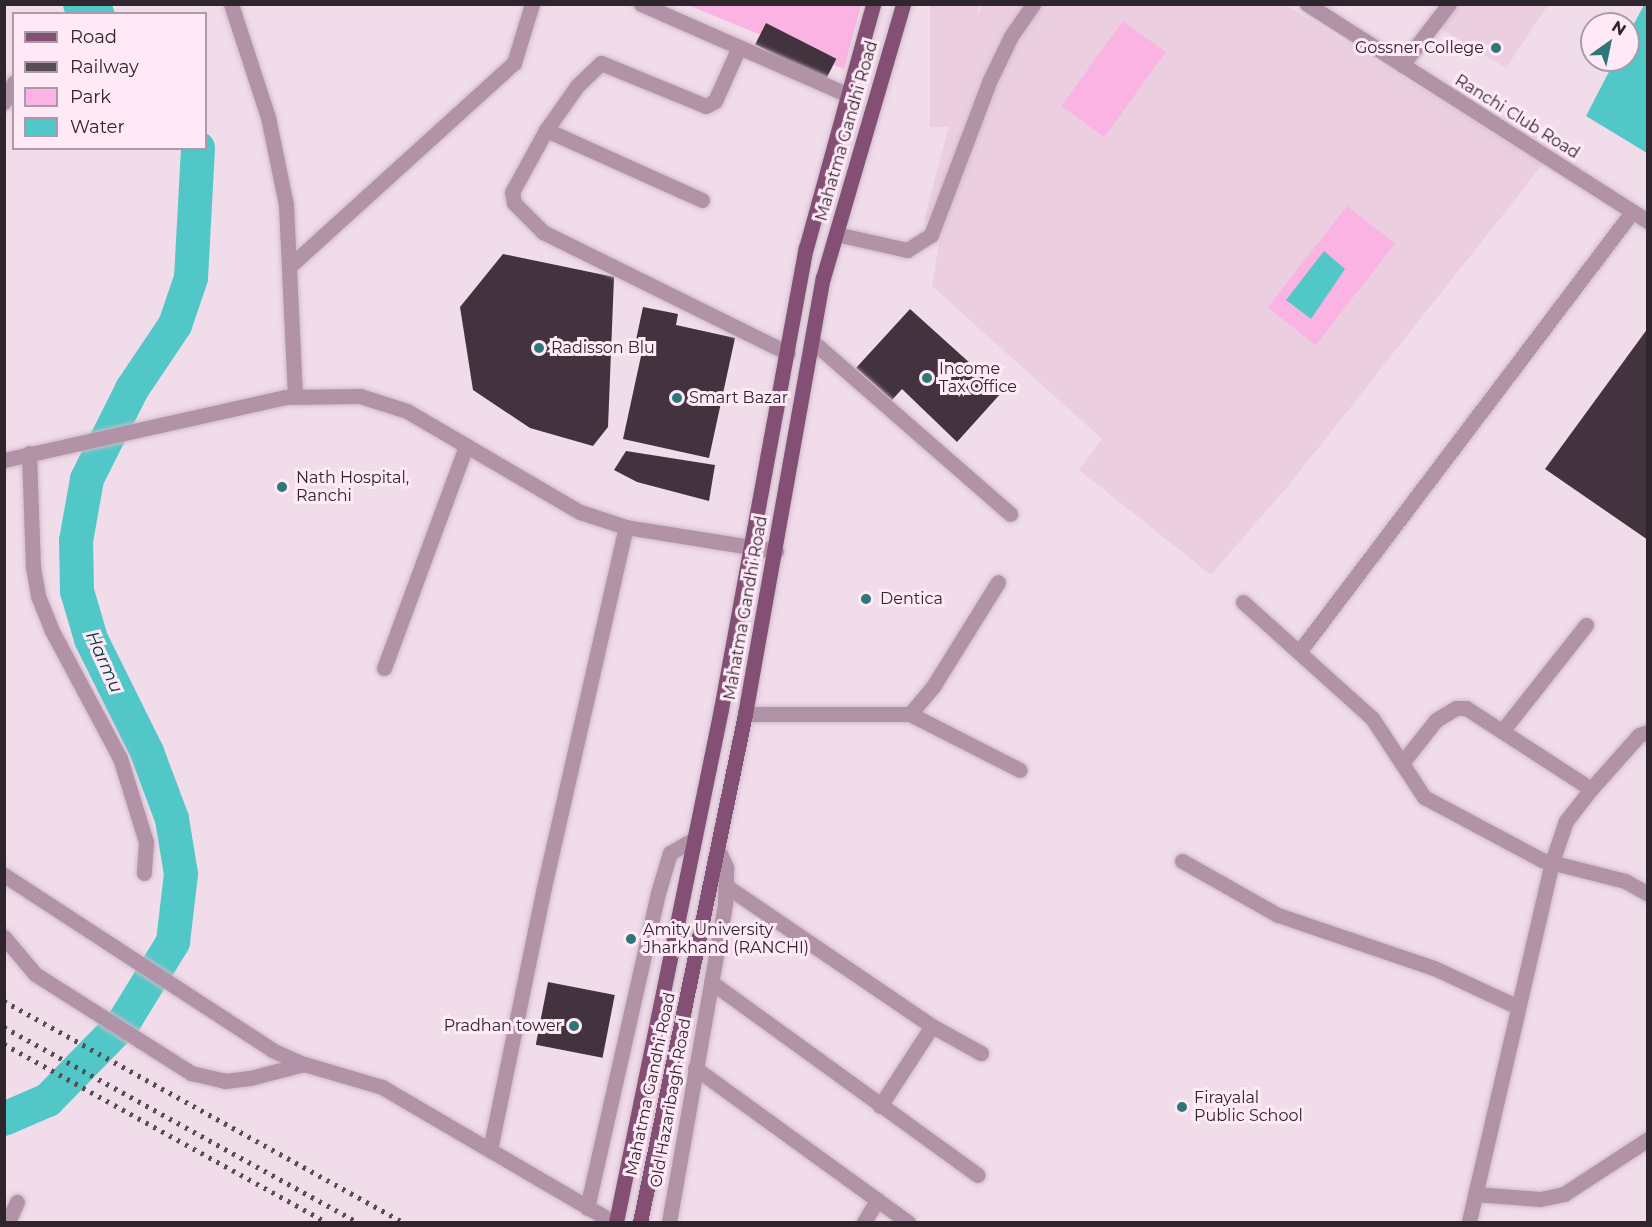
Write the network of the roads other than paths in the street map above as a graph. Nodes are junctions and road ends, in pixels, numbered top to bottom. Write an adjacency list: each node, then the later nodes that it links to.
1 (231, 4): 19 (street)
2 (532, 4): 19 (street)
3 (641, 4): 9 (street)
4 (873, 4): 12 (main road, Mahatma Gandhi Road)
5 (903, 4): 18 (main road, Mahatma Gandhi Road)
6 (1033, 4): 18 (street)
7 (1307, 4): 10 (street, Ranchi Club Road)
8 (1449, 4): 10 (street)
9 (739, 47): 12 (street); 14 (street)
10 (1402, 65): 16 (street, Ranchi Club Road)
11 (12, 86): 13 (street)
12 (848, 95): 21 (main road, Mahatma Gandhi Road)
13 (4, 102)
14 (546, 130): 15 (street); 21 (street)
15 (702, 200)
16 (1632, 212): 17 (street, Ranchi Club Road); 33 (street)
17 (1647, 221)
18 (836, 234): 20 (main road, Mahatma Gandhi Road)
19 (291, 266): 22 (street)
20 (812, 341): 26 (street); 29 (main road, Mahatma Gandhi Road)
21 (788, 353): 28 (main road, Mahatma Gandhi Road)
22 (295, 396): 23 (street); 24 (street)
23 (466, 446): 27 (street); 34 (street)
24 (29, 453): 25 (street); 46 (street)
25 (4, 459)
26 (1010, 514)
27 (626, 527): 28 (street); 59 (street)
28 (751, 549): 29 (street); 42 (main road, Mahatma Gandhi Road)
29 (776, 551): 35 (main road, Mahatma Gandhi Road)
30 (998, 582): 36 (street)
31 (1243, 602): 33 (street)
32 (1586, 625): 37 (street)
33 (1299, 652): 39 (street)
34 (384, 668)
35 (745, 714): 36 (street); 43 (main road, Mahatma Gandhi Road)
36 (910, 714): 40 (street)
37 (1503, 730): 39 (street); 41 (street)
38 (1647, 732): 41 (street)
39 (1402, 763): 45 (street)
40 (1020, 771)
41 (1591, 789): 45 (street)
42 (694, 839): 65 (street); 67 (main road, Mahatma Gandhi Road)
43 (718, 850): 48 (street, Old Hazaribagh Road); 68 (main road, Mahatma Gandhi Road)
44 (1182, 861): 52 (street)
45 (1552, 862): 49 (street); 52 (street)
46 (144, 873)
47 (4, 875): 55 (street)
48 (726, 886): 51 (street, Old Hazaribagh Road); 53 (street)
49 (1647, 894)
50 (4, 937): 55 (street)
51 (711, 982): 56 (street, Old Hazaribagh Road); 57 (street)
52 (1516, 1006): 62 (street)
53 (932, 1026): 54 (street); 57 (street)
54 (981, 1053)
55 (304, 1064): 59 (street)
56 (694, 1068): 63 (street); 69 (street, Old Hazaribagh Road)
57 (880, 1106): 61 (street)
58 (1644, 1141): 60 (street); 62 (street)
59 (490, 1150): 65 (street)
60 (1647, 1158)
61 (978, 1175)
62 (1475, 1194): 72 (street)
63 (877, 1200): 70 (street); 71 (street)
64 (17, 1202): 66 (street)
65 (588, 1208): 67 (street)
66 (8, 1222)
67 (615, 1222)
68 (640, 1222)
69 (669, 1222)
70 (864, 1222)
71 (908, 1222)
72 (1469, 1222)

